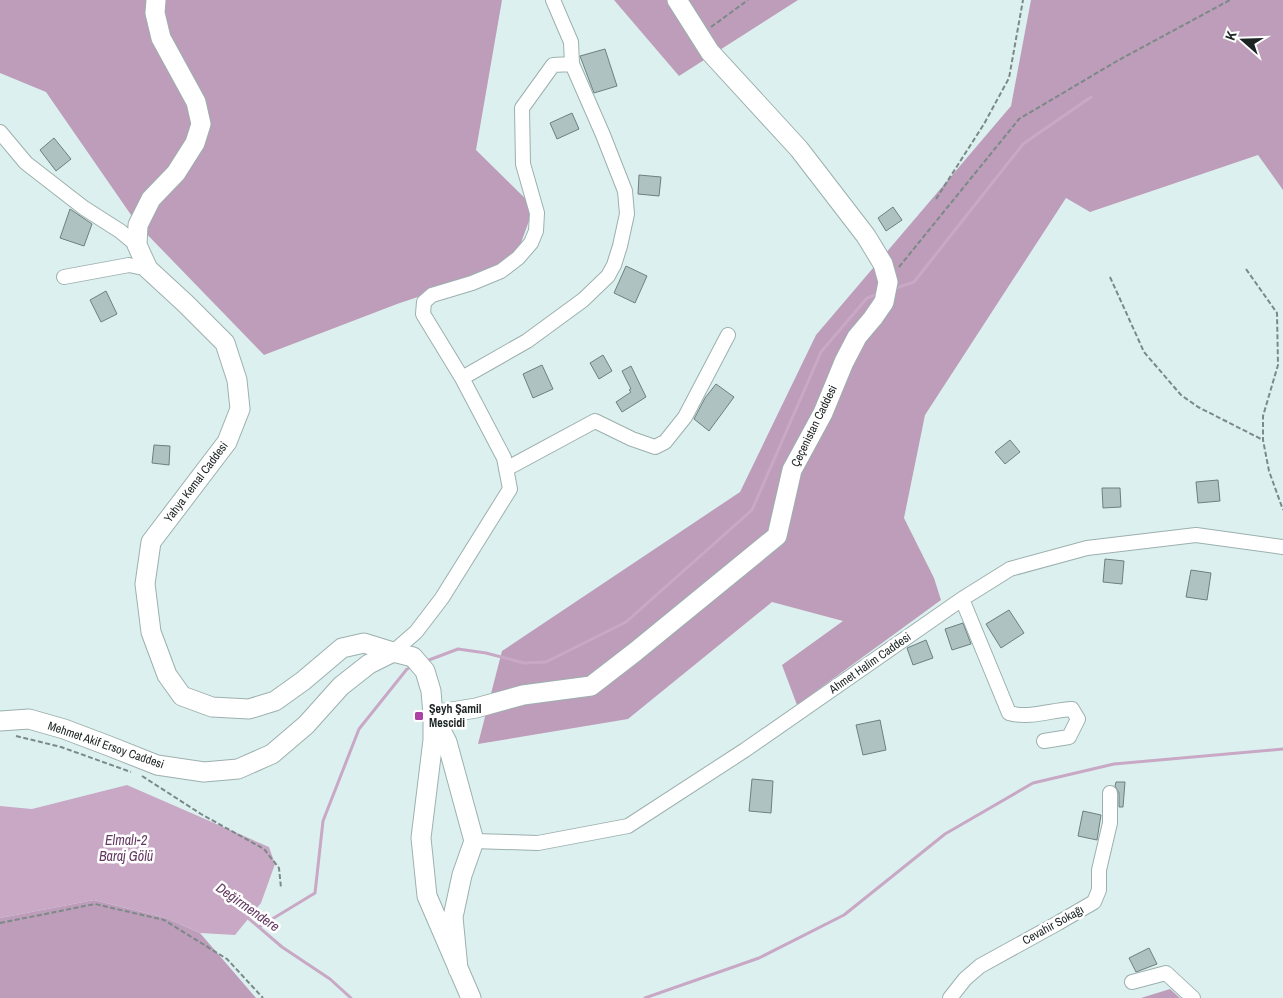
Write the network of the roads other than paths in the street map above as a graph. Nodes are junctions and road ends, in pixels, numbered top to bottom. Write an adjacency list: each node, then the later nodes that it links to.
1 (156, 0): 6 (street)
2 (553, 0): 4 (street)
3 (677, 0): 15 (street, Çeçenistan Caddesi)
4 (572, 64): 10 (street); 10 (street)
5 (0, 132): 6 (street)
6 (137, 246): 7 (street, Yahya Kemal Caddesi)
7 (148, 269): 8 (street); 14 (street, Yahya Kemal Caddesi)
8 (64, 277)
9 (728, 335): 11 (street)
10 (462, 378): 11 (street)
11 (506, 470): 14 (street)
12 (1283, 547): 13 (street, Ahmet Halim Caddesi)
13 (962, 598): 17 (street); 19 (street, Ahmet Halim Caddesi)
14 (393, 652): 15 (street); 16 (street, Mehmet Akif Ersoy Caddesi)
15 (433, 715): 19 (street); 20 (street)
16 (6, 728)
17 (1044, 741)
18 (1110, 793): 23 (street, Cevahir Sokağı)
19 (474, 841): 20 (street)
20 (458, 969): 22 (street)
21 (1132, 982): 24 (street)
22 (471, 998)
23 (950, 998)
24 (1193, 998)

